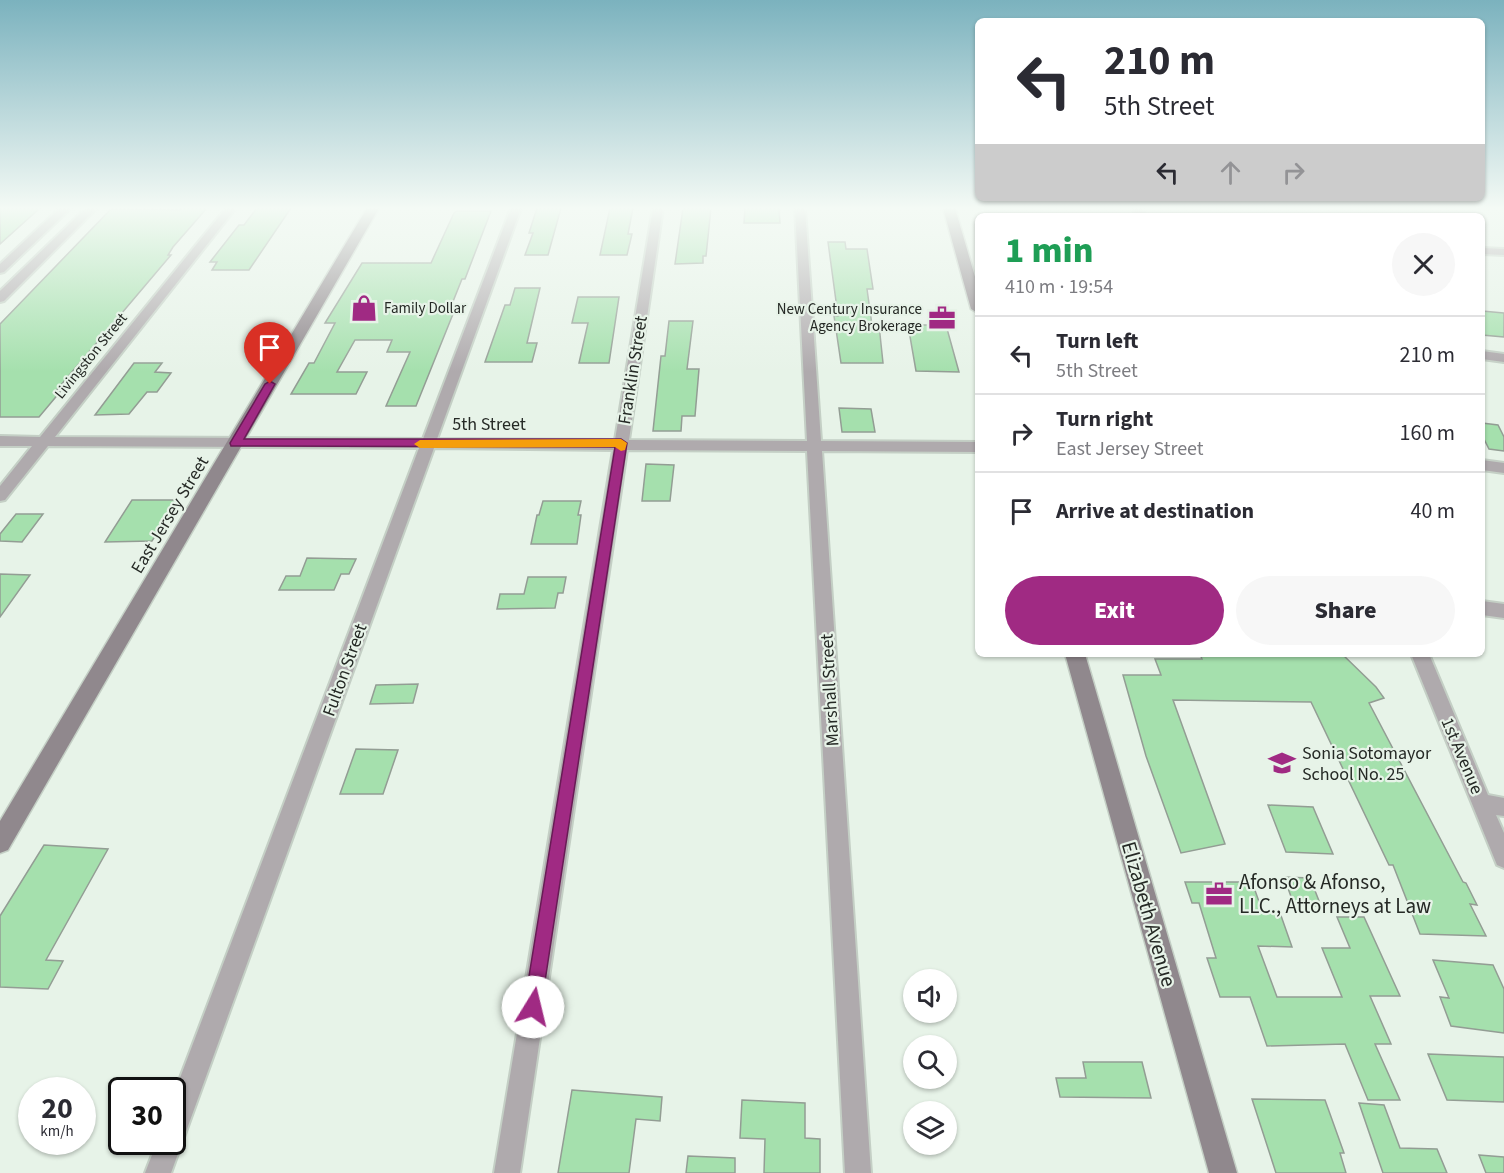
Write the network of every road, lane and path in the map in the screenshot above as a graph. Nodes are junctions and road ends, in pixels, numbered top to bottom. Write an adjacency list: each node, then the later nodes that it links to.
1 (36, 263): 8 (street)
2 (187, 263): 13 (street, Livingston Street)
3 (341, 263): 14 (street, East Jersey Street)
4 (496, 263): 16 (street, Fulton Street)
5 (649, 263): 15 (street, Franklin Street)
6 (804, 263): 17 (street, Marshall Street)
7 (965, 263): 9 (street)
8 (0, 298)
9 (975, 299)
10 (1485, 355): 11 (street)
11 (1504, 358)
12 (0, 441): 13 (street, 5th Street)
13 (44, 442): 14 (street, 5th Street); 21 (street, Livingston Street)
14 (236, 443): 16 (street, 5th Street); 28 (street, East Jersey Street)
15 (621, 443): 16 (street, 5th Street); 17 (street, 5th Street); 33 (street, Franklin Street)
16 (429, 444): 30 (street, Fulton Street)
17 (816, 446): 18 (street, 5th Street); 34 (street, Marshall Street)
18 (975, 447)
19 (1485, 465): 20 (street)
20 (1504, 468)
21 (0, 496)
22 (1485, 608): 23 (street)
23 (1504, 611)
24 (1076, 657): 35 (street, Elizabeth Avenue)
25 (1421, 657): 26 (street, 1st Avenue)
26 (1482, 803): 27 (street); 29 (street, 1st Avenue)
27 (1504, 807)
28 (0, 842)
29 (1504, 858)
30 (186, 1095)
31 (164, 1155): 32 (street)
32 (158, 1173)
33 (507, 1173)
34 (858, 1173)
35 (1223, 1173)

